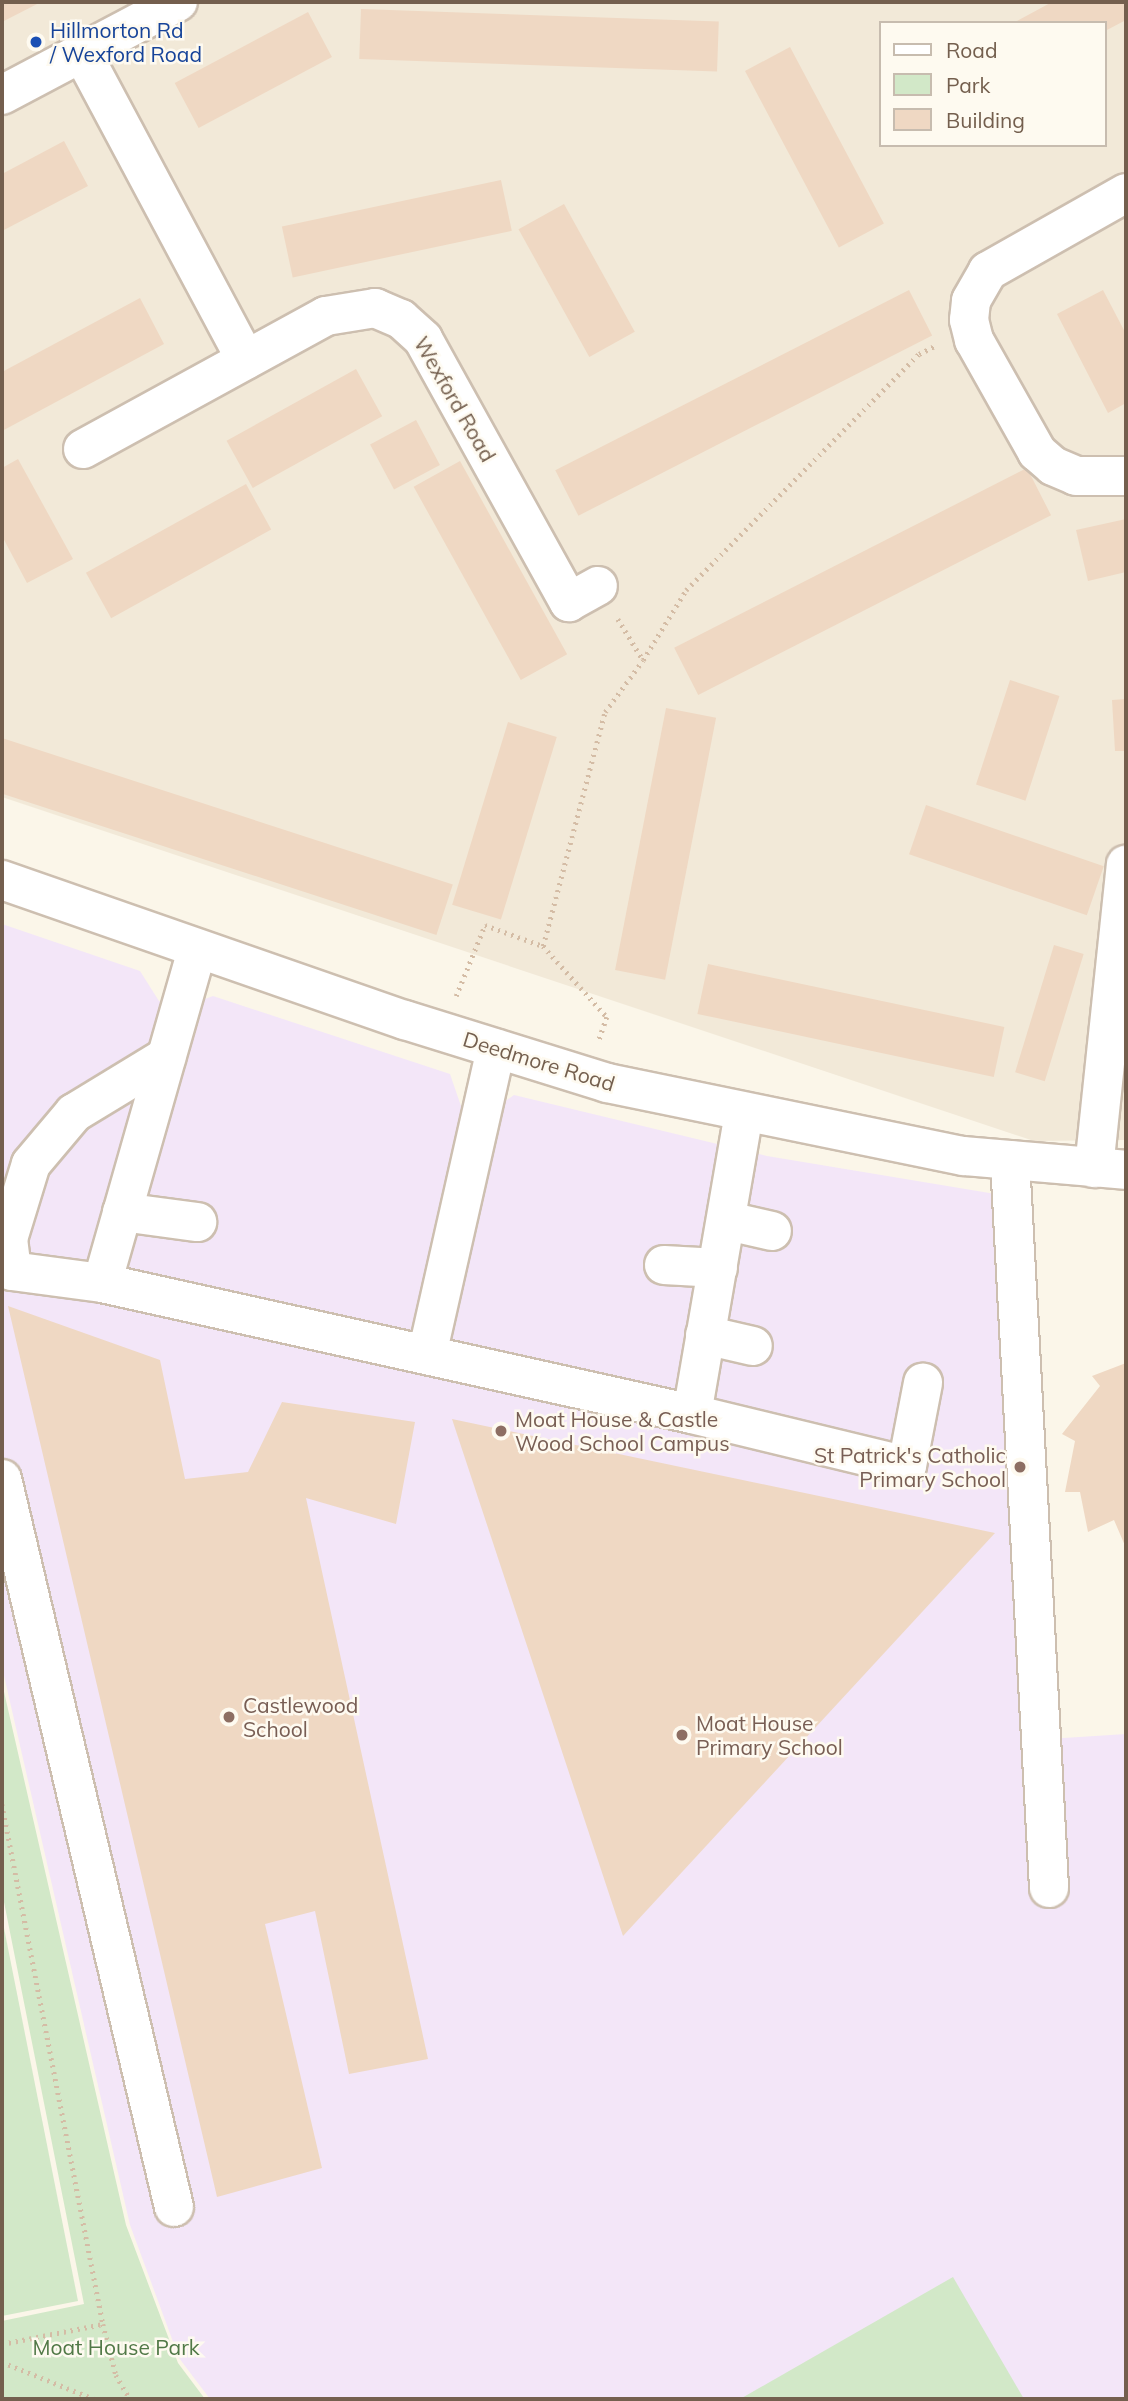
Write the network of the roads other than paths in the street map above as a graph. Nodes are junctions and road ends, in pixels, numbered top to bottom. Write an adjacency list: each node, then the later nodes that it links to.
1 (178, 2): 2 (street)
2 (81, 51): 3 (street); 5 (street)
3 (2, 95)
4 (1126, 193): 7 (street)
5 (246, 360): 6 (street, Wexford Road); 8 (street, Wexford Road)
6 (83, 449)
7 (1126, 476)
8 (598, 586)
9 (1126, 865): 16 (street, Deedmore Road)
10 (2, 880): 11 (street, Deedmore Road)
11 (197, 950): 12 (street, Deedmore Road); 13 (street)
12 (496, 1049): 14 (street, Deedmore Road); 27 (street)
13 (166, 1057): 17 (street); 22 (street)
14 (744, 1113): 15 (street, Deedmore Road); 18 (street)
15 (1010, 1160): 16 (street, Deedmore Road); 31 (street)
16 (1110, 1169)
17 (122, 1212): 19 (street); 24 (street)
18 (728, 1221): 20 (street); 23 (street)
19 (197, 1222)
20 (772, 1231)
21 (664, 1265): 23 (street)
22 (7, 1266): 24 (street)
23 (718, 1268): 25 (street)
24 (102, 1283): 27 (street)
25 (705, 1335): 26 (street); 29 (street)
26 (753, 1346)
27 (427, 1355): 29 (street)
28 (922, 1383): 29 (street)
29 (692, 1414)
30 (2, 1479): 32 (street)
31 (1049, 1888)
32 (174, 2207)

